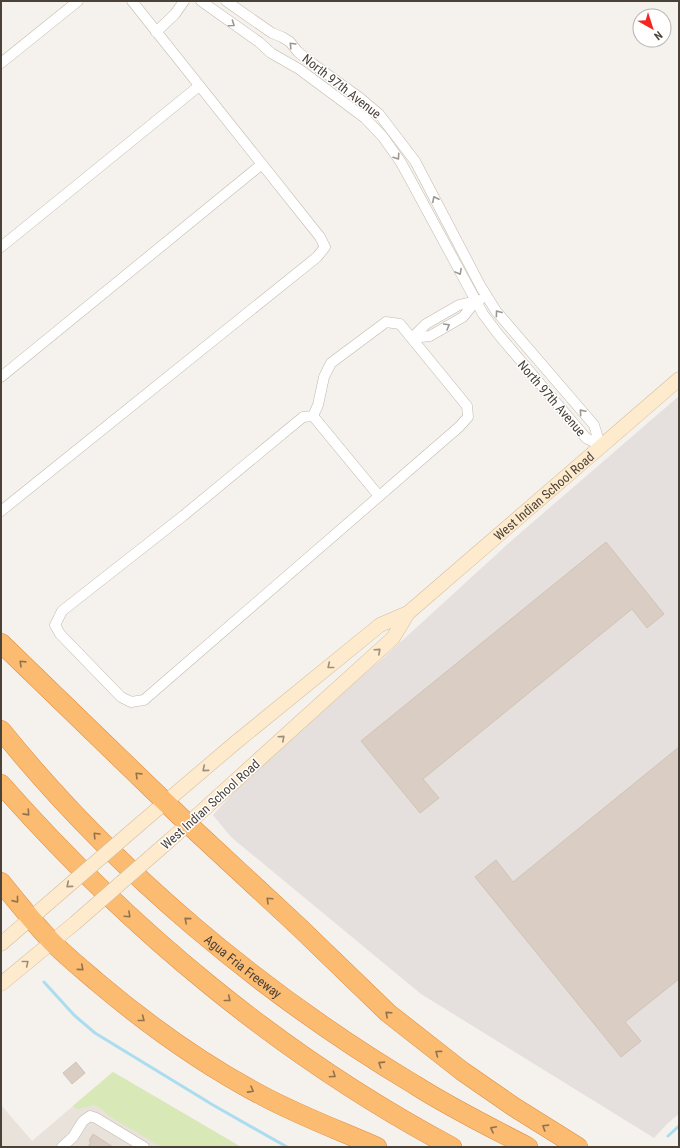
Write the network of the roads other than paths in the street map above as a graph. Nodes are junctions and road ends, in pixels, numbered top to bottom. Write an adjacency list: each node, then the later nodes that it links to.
1 (78, 1): 9 (street)
2 (132, 1): 6 (street)
3 (184, 1): 6 (street)
4 (201, 1): 8 (street, North 97th Avenue, one-way to 8)
5 (226, 1): 7 (street, North 97th Avenue)
6 (156, 32): 10 (street)
7 (272, 33): 8 (street); 11 (street, North 97th Avenue, one-way to 7)
8 (266, 49): 12 (street, North 97th Avenue)
9 (1, 63)
10 (199, 86): 13 (street); 14 (street)
11 (394, 132): 12 (street); 15 (street, North 97th Avenue, one-way to 11)
12 (383, 137): 16 (street, North 97th Avenue, one-way to 16)
13 (262, 164): 18 (street); 23 (street)
14 (1, 247)
15 (487, 297): 16 (street); 21 (street, North 97th Avenue, one-way to 15)
16 (475, 302): 17 (street); 21 (street, North 97th Avenue)
17 (412, 338): 20 (street); 22 (street)
18 (1, 377)
19 (679, 379): 21 (main road, West Indian School Road)
20 (313, 416): 22 (street); 22 (street)
21 (600, 446): 24 (main road, West Indian School Road)
22 (379, 496)
23 (1, 511)
24 (408, 613): 28 (main road, West Indian School Road, one-way to 28); 29 (main road, West Indian School Road, one-way to 24)
25 (1, 643): 28 (highway, one-way to 25)
26 (1, 730): 39 (highway, Agua Fria Freeway, one-way to 26)
27 (1, 784): 38 (highway, one-way to 38)
28 (166, 802): 29 (highway); 31 (main road, West Indian School Road, one-way to 31, bridge)
29 (188, 824): 32 (main road, West Indian School Road, bridge); 40 (highway, one-way to 29)
30 (1, 882): 31 (highway, one-way to 31)
31 (30, 917): 32 (highway); 33 (main road, West Indian School Road)
32 (52, 942): 34 (main road, West Indian School Road, one-way to 32); 37 (highway, one-way to 37)
33 (1, 944)
34 (1, 984)
35 (62, 1147): 36 (street)
36 (144, 1147)
37 (377, 1147)
38 (452, 1147)
39 (528, 1147)
40 (578, 1147)

